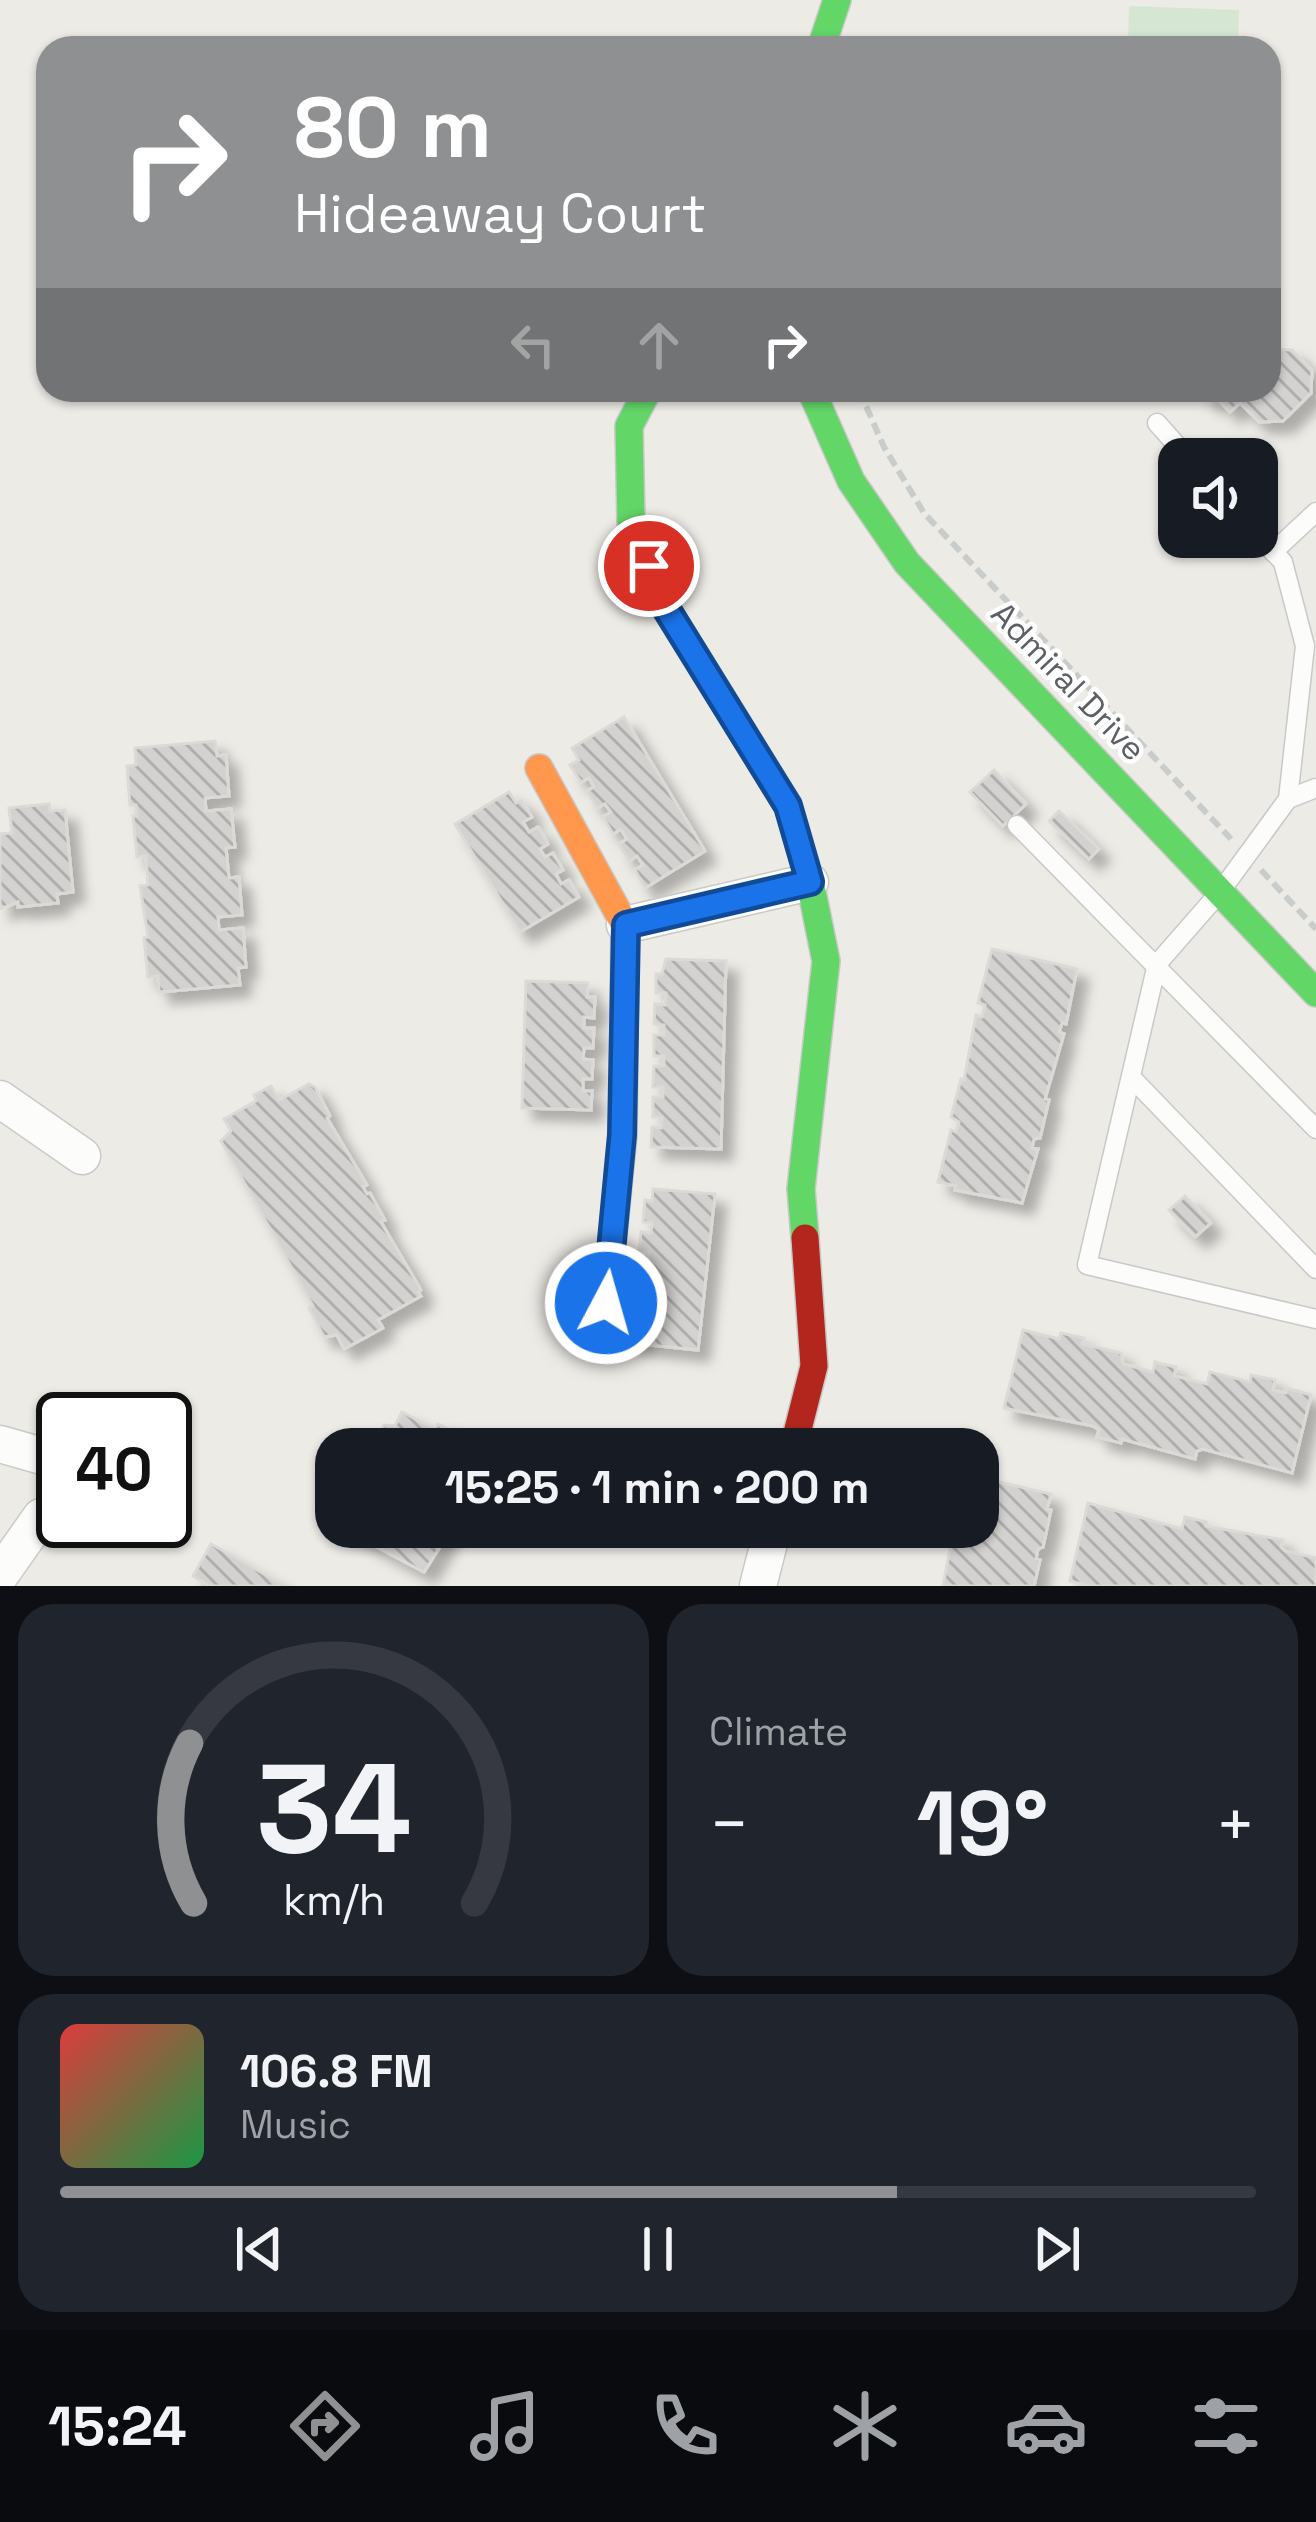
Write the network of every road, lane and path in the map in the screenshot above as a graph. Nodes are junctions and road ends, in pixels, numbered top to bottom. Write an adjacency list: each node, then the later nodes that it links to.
1 (837, 0): 2 (street)
2 (825, 36)
3 (642, 402): 16 (street)
4 (815, 402): 17 (street, Admiral Drive)
5 (865, 402): 15 (path)
6 (1156, 423): 7 (lane)
7 (1170, 438)
8 (1316, 512): 9 (lane)
9 (1278, 547)
10 (1278, 558): 13 (lane)
11 (539, 769): 18 (street)
12 (1316, 788): 13 (lane)
13 (1288, 799): 15 (lane)
14 (1017, 826): 20 (lane)
15 (1247, 857): 17 (lane); 19 (path)
16 (810, 882): 18 (street); 29 (street)
17 (1220, 892): 20 (lane); 21 (street, Admiral Drive)
18 (626, 925): 28 (street)
19 (1316, 928)
20 (1156, 964): 22 (lane); 24 (lane)
21 (1316, 993)
22 (1131, 1076): 26 (lane); 27 (lane)
23 (0, 1099): 25 (street)
24 (1316, 1129)
25 (82, 1156)
26 (1316, 1269)
27 (1316, 1319)
28 (602, 1344)
29 (798, 1428)
30 (0, 1444): 31 (street)
31 (36, 1454)
32 (36, 1523): 34 (street)
33 (768, 1548): 35 (street)
34 (0, 1575)
35 (758, 1586)

